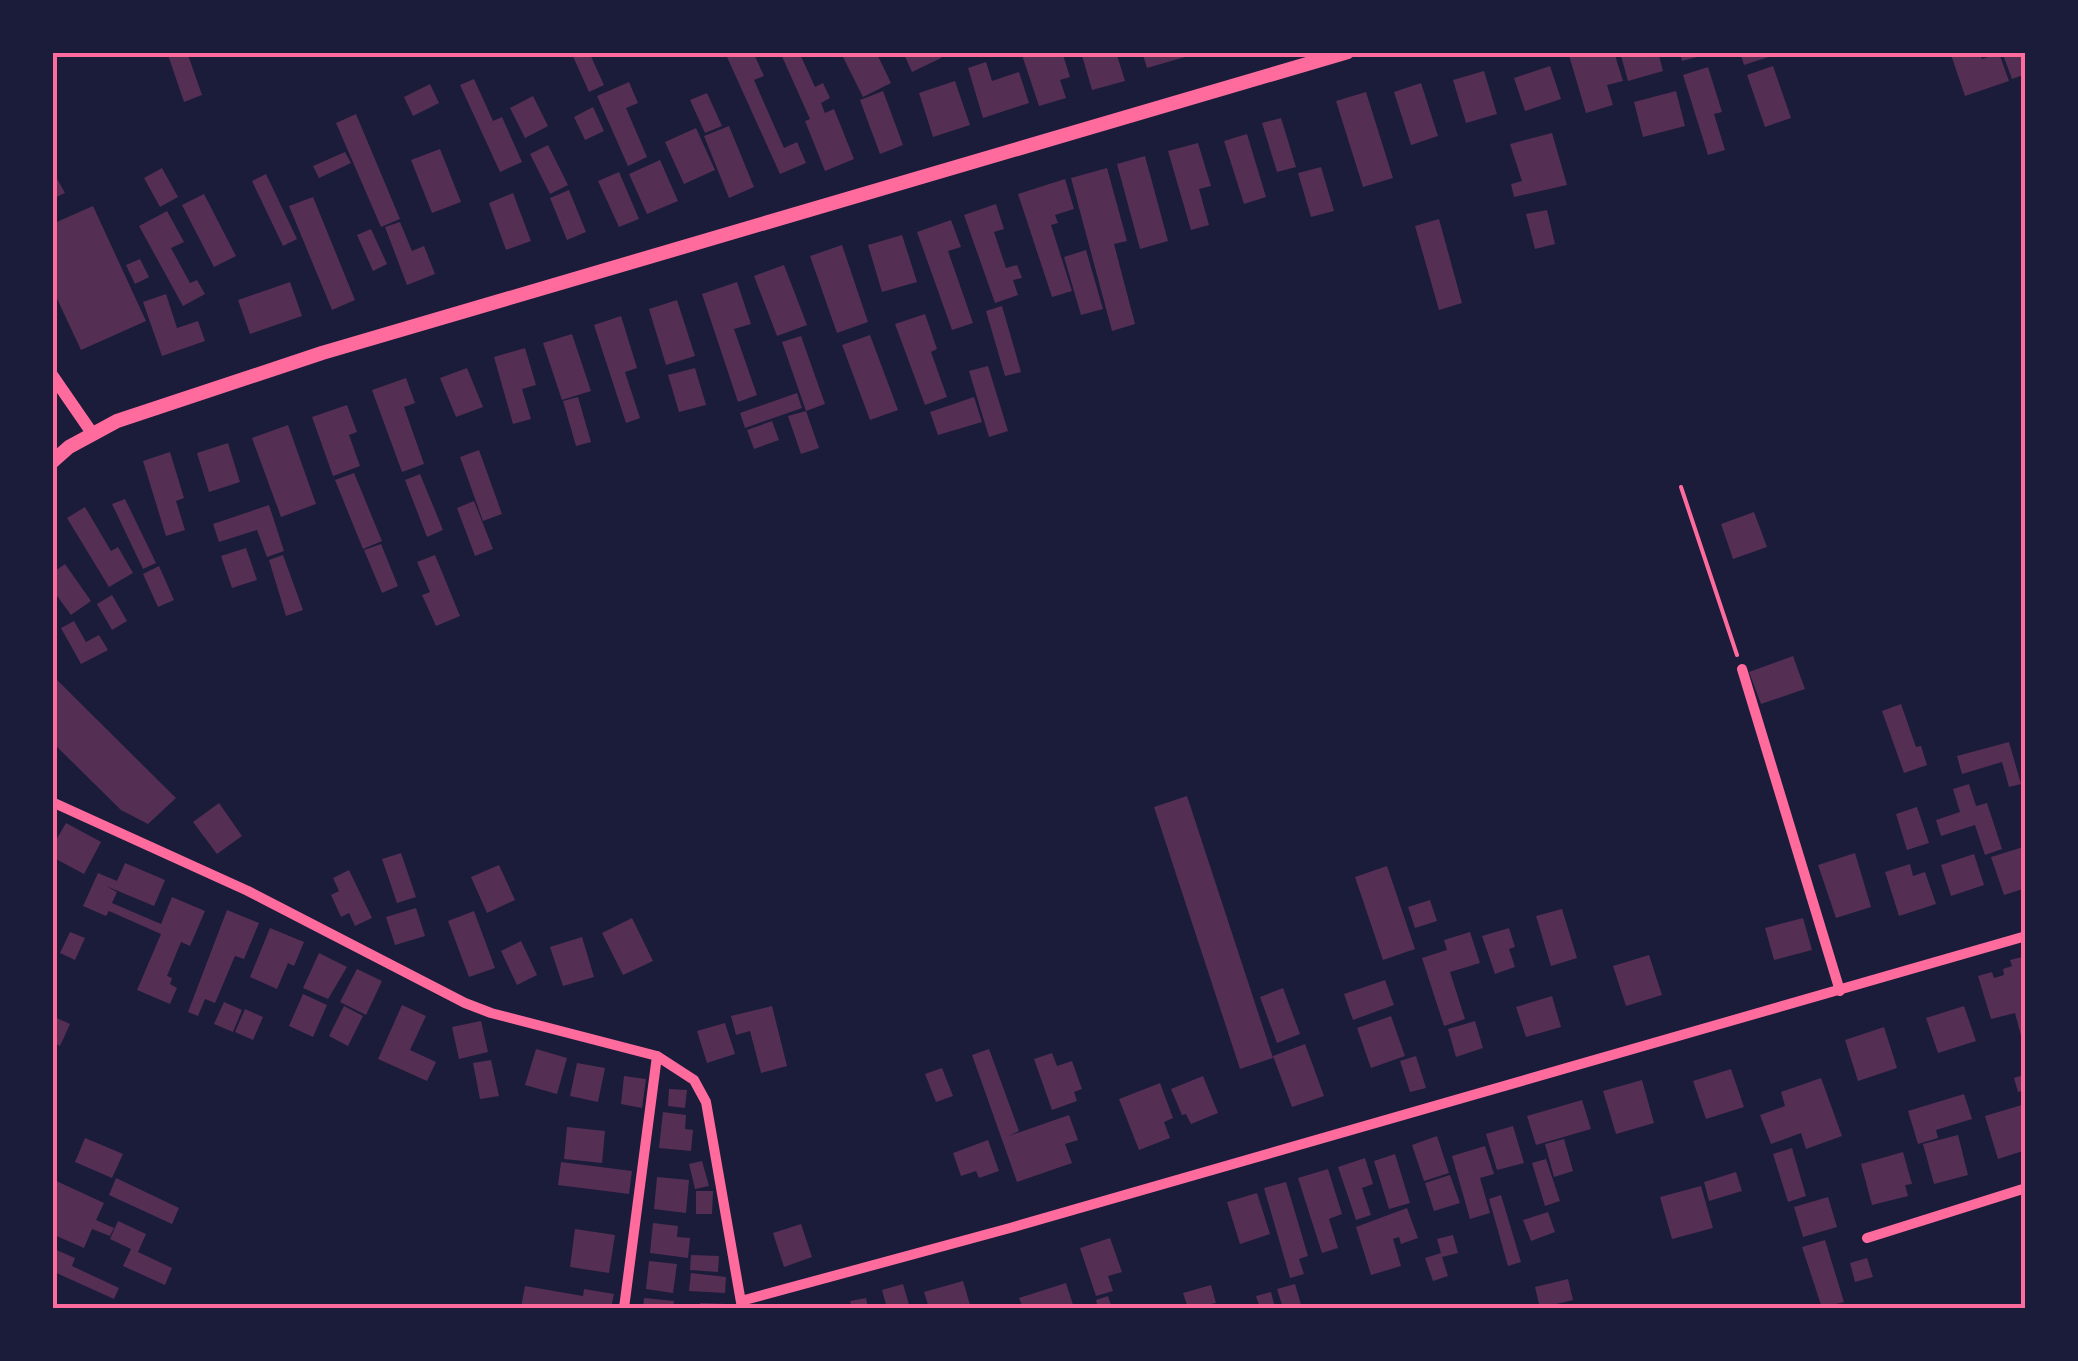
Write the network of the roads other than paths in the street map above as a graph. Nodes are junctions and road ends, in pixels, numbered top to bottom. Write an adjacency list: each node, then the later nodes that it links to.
1 (1348, 52): 3 (main road)
2 (52, 375): 3 (street)
3 (92, 433): 4 (main road)
4 (52, 462)
5 (1742, 669): 8 (street)
6 (52, 802): 9 (street)
7 (2026, 936): 8 (street)
8 (1840, 991): 12 (street)
9 (657, 1056): 12 (street); 13 (street)
10 (2026, 1188): 11 (street)
11 (1867, 1238)
12 (742, 1305)
13 (624, 1308)

